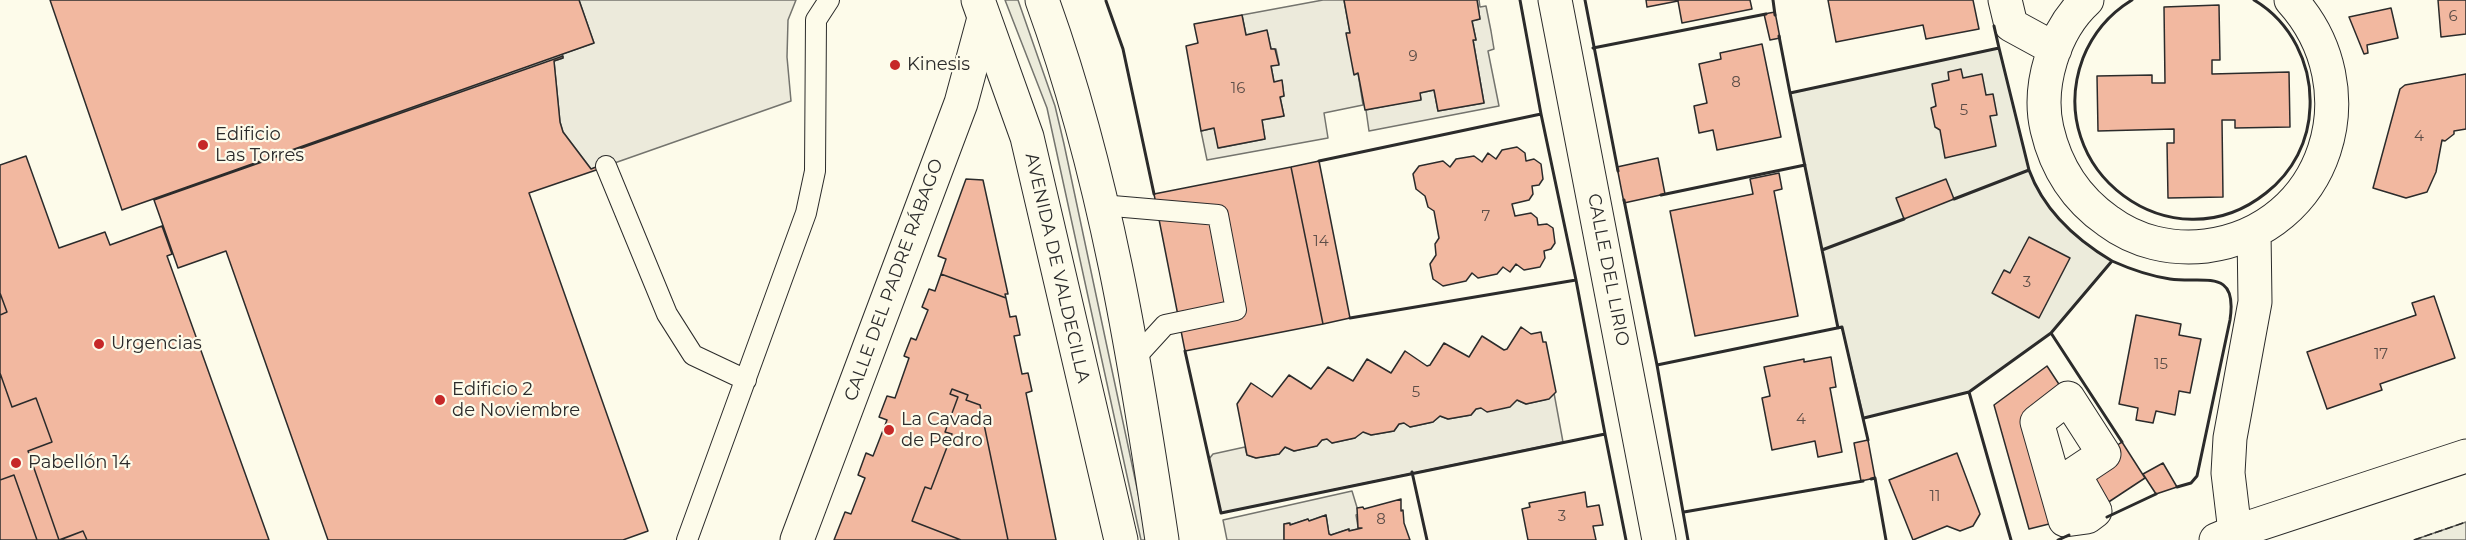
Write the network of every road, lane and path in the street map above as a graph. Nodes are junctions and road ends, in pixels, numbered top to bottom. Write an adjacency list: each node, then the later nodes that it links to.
1 (829, 0): 13 (lane)
2 (1042, 0): 10 (street)
3 (1555, 0): 22 (street, CALLE DEL LIRIO)
4 (2005, 0): 8 (street)
5 (2087, 0): 8 (street)
6 (2291, 0): 11 (street)
7 (981, 9): 18 (street, CALLE DEL PADRE RÁBAGO); 19 (street, AVENIDA DE VALDECILLA)
8 (2055, 49): 11 (street)
9 (606, 166): 13 (lane)
10 (1101, 205): 12 (street); 12 (lane)
11 (2254, 232): 16 (street)
12 (1133, 360): 14 (street)
13 (746, 381): 17 (lane)
14 (1142, 404): 20 (street); 21 (street)
15 (2466, 456): 16 (street)
16 (2226, 536)
17 (687, 540)
18 (797, 540)
19 (1121, 540)
20 (1162, 540)
21 (1178, 540)
22 (1659, 540)

